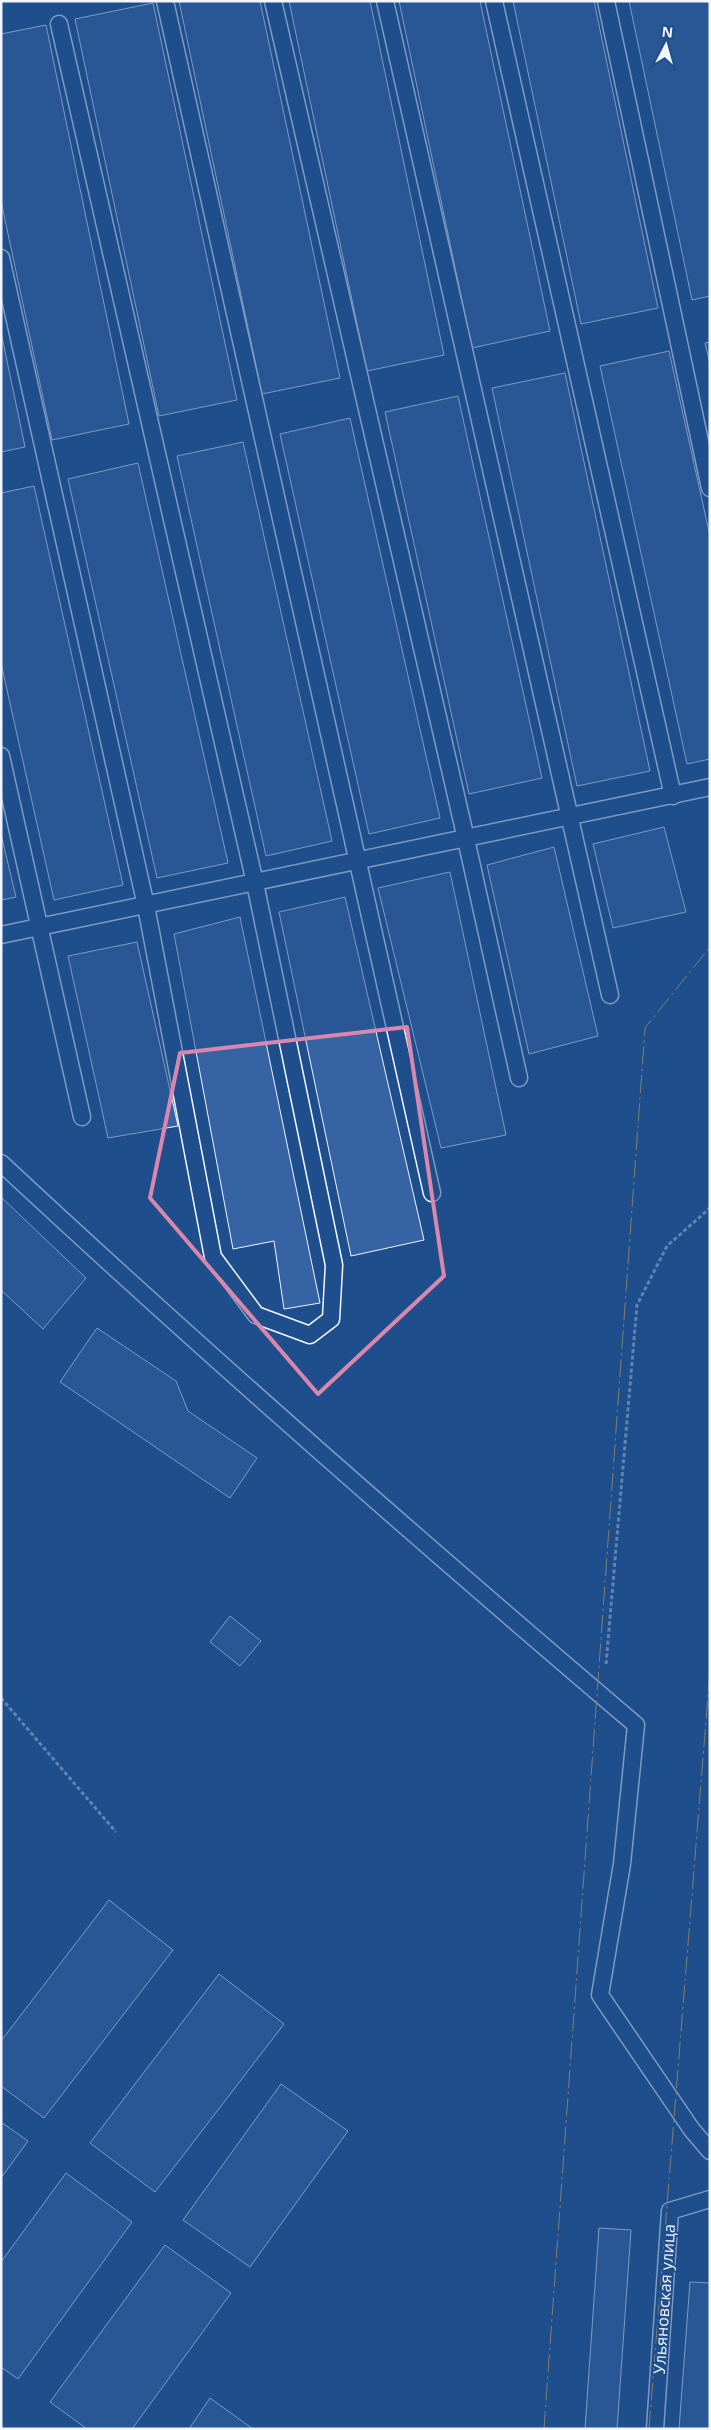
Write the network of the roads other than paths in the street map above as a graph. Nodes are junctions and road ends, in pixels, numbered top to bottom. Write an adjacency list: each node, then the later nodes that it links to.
1 (164, 1): 14 (lane)
2 (273, 1): 13 (lane)
3 (385, 1): 12 (lane)
4 (494, 1): 11 (lane)
5 (606, 1): 8 (lane)
6 (59, 24): 15 (lane)
7 (1, 258): 16 (lane)
8 (710, 488)
9 (1, 756): 17 (lane)
10 (710, 787): 11 (lane)
11 (673, 796): 12 (lane)
12 (569, 817): 13 (lane); 19 (lane)
13 (466, 839): 14 (lane); 20 (lane)
14 (359, 861): 15 (lane); 23 (lane)
15 (255, 883): 16 (lane); 16 (lane)
16 (146, 906): 17 (lane)
17 (40, 927): 18 (lane); 21 (lane)
18 (1, 935)
19 (610, 994)
20 (519, 1078)
21 (82, 1117)
22 (1, 1163): 24 (lane)
23 (432, 1193)
24 (710, 2151)
25 (710, 2199): 26 (lane, Ульяновская улица)
26 (656, 2429)

